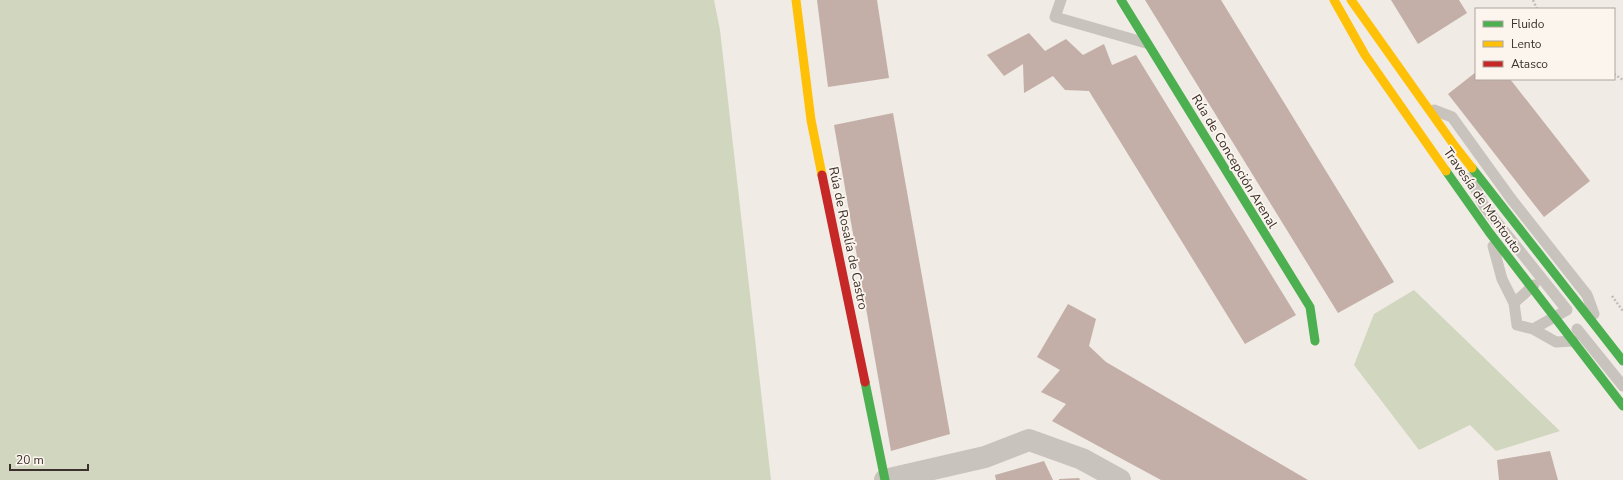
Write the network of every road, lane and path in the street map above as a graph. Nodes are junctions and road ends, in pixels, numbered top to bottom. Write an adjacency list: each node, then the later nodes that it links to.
1 (796, 0): 22 (main road, Rúa de Rosalía de Castro)
2 (1061, 0): 6 (lane)
3 (1121, 0): 6 (main road, Rúa de Concepción Arenal)
4 (1334, 0): 9 (main road, Travesía de Montouto)
5 (1351, 0): 7 (main road, Travesía de Montouto)
6 (1148, 44): 17 (main road, Rúa de Concepción Arenal)
7 (1428, 107): 8 (main road, Travesía de Montouto); 16 (lane)
8 (1454, 145): 14 (lane); 16 (main road, Travesía de Montouto)
9 (1489, 232): 10 (main road, Travesía de Montouto); 12 (lane)
10 (1531, 288): 12 (lane); 14 (lane)
11 (1612, 296): 13 (path)
12 (1514, 303): 15 (lane)
13 (1623, 311)
14 (1559, 315): 15 (lane); 18 (main road); 20 (lane)
15 (1533, 329): 18 (lane)
16 (1600, 331): 19 (main road, Travesía de Montouto)
17 (1315, 341)
18 (1573, 341): 21 (main road)
19 (1623, 361)
20 (1623, 386)
21 (1623, 406)
22 (885, 480): 23 (street)
23 (1120, 480)

